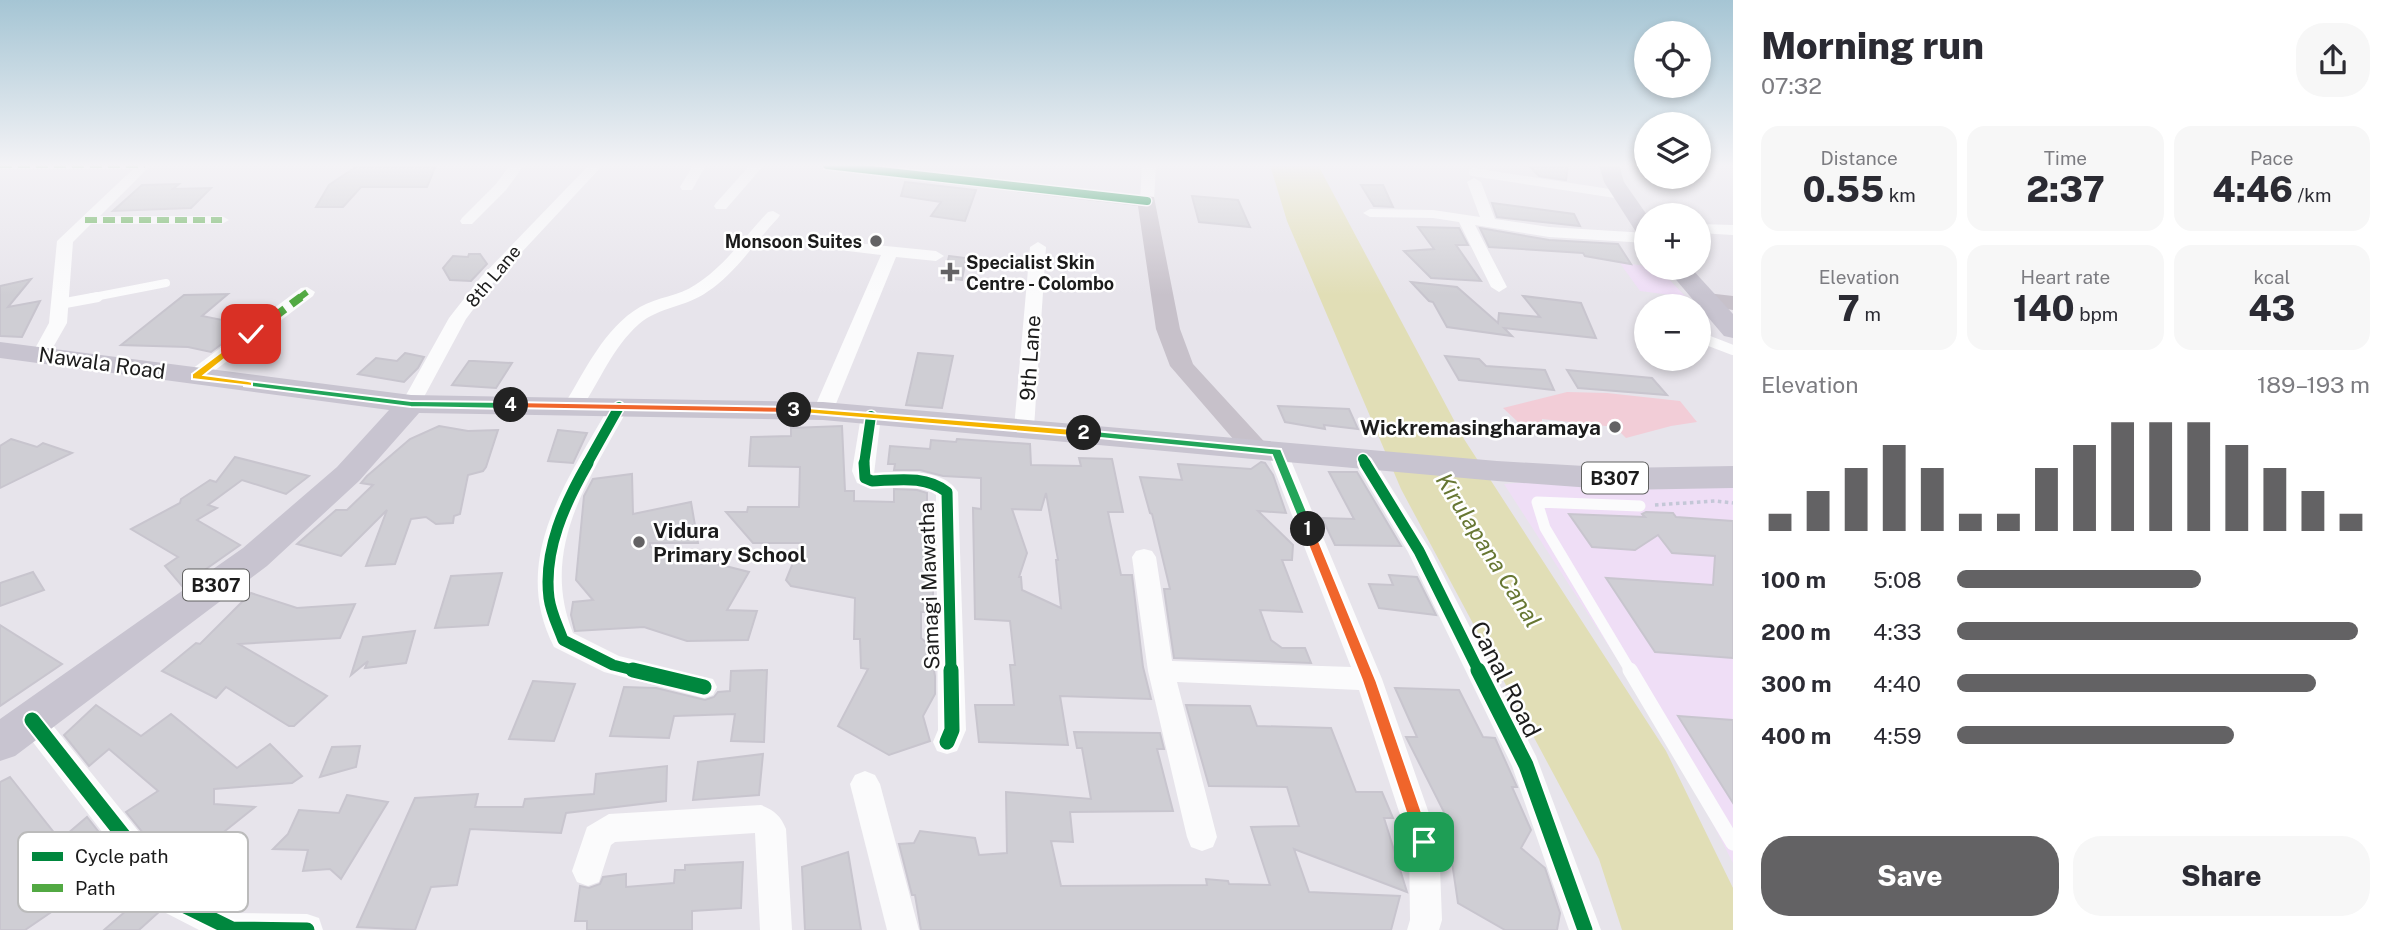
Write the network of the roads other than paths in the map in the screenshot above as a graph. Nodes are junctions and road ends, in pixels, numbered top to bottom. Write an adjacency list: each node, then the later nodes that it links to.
1 (98, 208): 9 (street)
2 (480, 208): 11 (street)
3 (555, 208): 32 (street, 8th Lane)
4 (1148, 208): 38 (street)
5 (1484, 208): 12 (street)
6 (1370, 213): 8 (street)
7 (773, 215): 33 (street)
8 (1464, 218): 12 (street); 22 (street)
9 (85, 220): 10 (street); 25 (street)
10 (222, 220)
11 (467, 221)
12 (1489, 222): 14 (street)
13 (1711, 229): 15 (street)
14 (1634, 230)
15 (1733, 230)
16 (836, 246): 18 (street)
17 (1038, 247): 37 (street, 9th Lane)
18 (890, 252): 19 (street); 35 (street)
19 (936, 256)
20 (1690, 280): 24 (main road)
21 (166, 284): 25 (lane)
22 (1499, 287)
23 (307, 292): 31 (street)
24 (1712, 303): 26 (main road)
25 (60, 304): 30 (street)
26 (1733, 330)
27 (1711, 342): 29 (lane)
28 (0, 350): 30 (main road, Nawala Road)
29 (1733, 350)
30 (41, 354): 31 (main road, Nawala Road)
31 (195, 376): 32 (main road, Nawala Road)
32 (411, 404): 33 (main road, B307); 46 (main road, B307)
33 (574, 405): 34 (main road, B307)
34 (620, 407): 35 (main road, B307); 45 (street)
35 (823, 411): 36 (main road, B307)
36 (871, 416): 37 (main road, B307); 47 (street, Samagi Mawatha)
37 (1024, 428): 38 (main road, B307)
38 (1267, 450): 39 (main road, B307); 44 (street)
39 (1364, 459): 40 (main road, B307); 59 (street, Canal Road)
40 (1733, 477)
41 (1640, 506): 52 (lane)
42 (1144, 557): 43 (street)
43 (1161, 671): 44 (street); 51 (street)
44 (1369, 680): 58 (street)
45 (704, 687)
46 (32, 720): 48 (main road, B307); 50 (street)
47 (947, 742)
48 (0, 743)
49 (865, 784): 57 (street)
50 (120, 832)
51 (1202, 837)
52 (1733, 844)
53 (588, 871): 56 (street)
54 (197, 912): 55 (street)
55 (307, 930)
56 (776, 930)
57 (903, 930)
58 (1423, 930)
59 (1585, 930)

